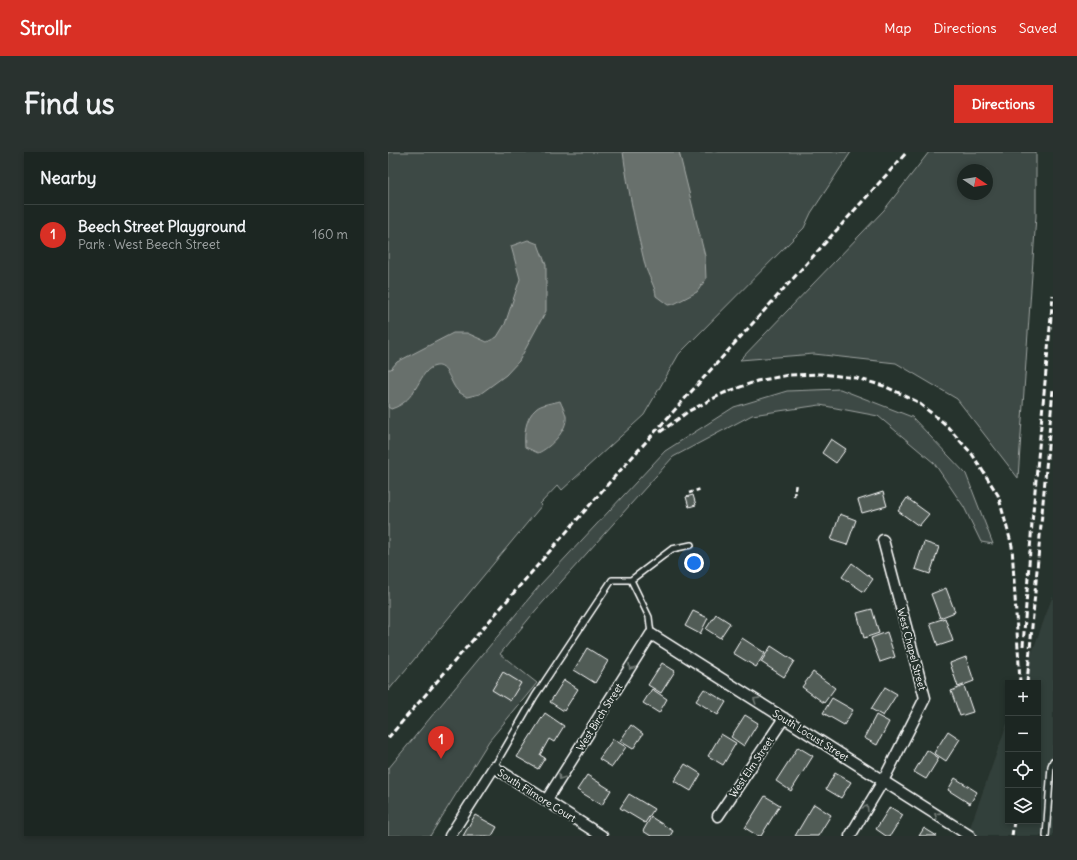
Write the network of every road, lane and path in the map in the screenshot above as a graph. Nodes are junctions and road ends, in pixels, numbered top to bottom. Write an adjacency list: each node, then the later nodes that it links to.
1 (796, 483): 4 (path)
2 (700, 490): 3 (path)
3 (689, 493)
4 (794, 496)
5 (883, 540): 12 (street, West Chapel Street)
6 (691, 545): 7 (lane)
7 (631, 580): 8 (lane); 11 (lane)
8 (652, 634): 9 (street, South Locust Street, one-way to 8); 13 (street, West Birch Street, one-way to 13)
9 (784, 718): 12 (street, South Locust Street); 14 (street, West Elm Street)
10 (1053, 761): 20 (lane)
11 (494, 767): 13 (street, South Filmore Court); 16 (street)
12 (883, 781): 18 (street, West Chapel Street, one-way to 12); 19 (street, South Locust Street, one-way to 12)
13 (546, 801): 15 (street, South Filmore Court)
14 (718, 816)
15 (586, 832): 17 (street, South Filmore Court)
16 (450, 836)
17 (602, 836)
18 (850, 836)
19 (970, 836)
20 (1046, 836)

